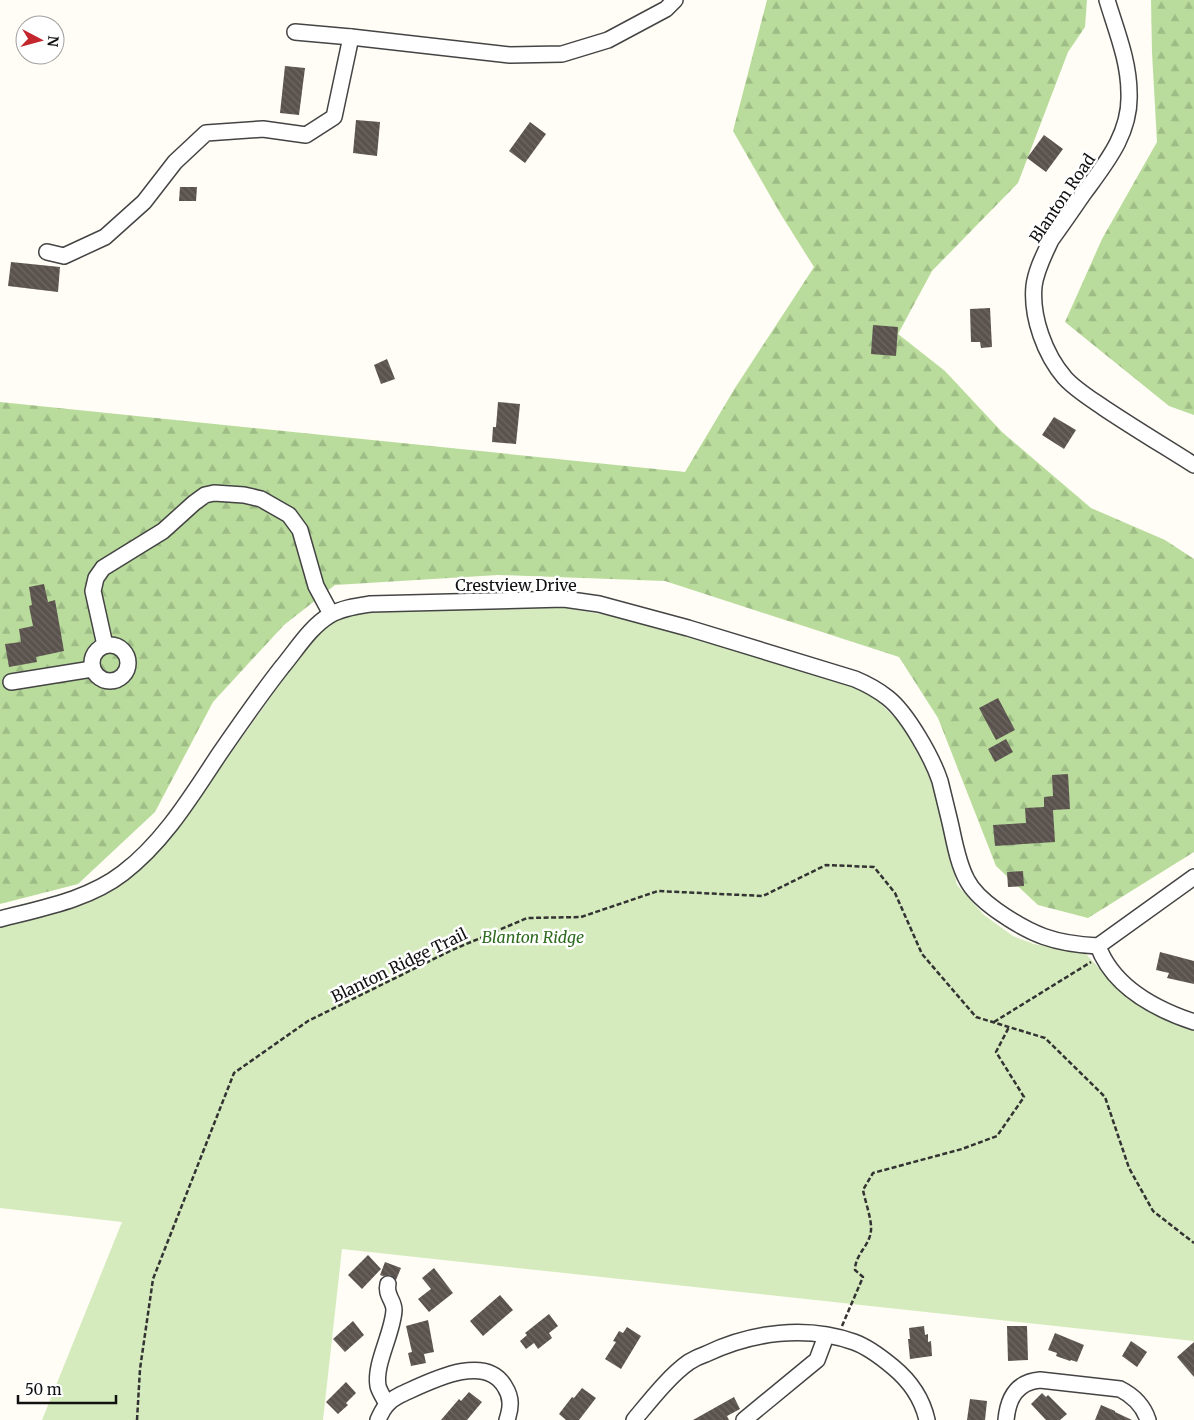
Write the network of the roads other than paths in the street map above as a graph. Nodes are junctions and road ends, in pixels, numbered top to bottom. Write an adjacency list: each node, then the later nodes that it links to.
1 (675, 0): 4 (street)
2 (1107, 0): 6 (street, Blanton Road)
3 (295, 32): 4 (street)
4 (351, 37): 5 (street)
5 (47, 252)
6 (1194, 465)
7 (331, 614): 8 (street); 12 (street, Crestview Drive); 13 (street, Crestview Drive)
8 (105, 645): 9 (street); 9 (street)
9 (92, 669): 10 (street)
10 (11, 682)
11 (1194, 877): 13 (street)
12 (0, 919)
13 (1100, 951): 14 (street)
14 (1194, 1022)
15 (388, 1284): 17 (street)
16 (832, 1337): 20 (street); 21 (street); 22 (street)
17 (387, 1404): 18 (street); 19 (street)
18 (378, 1420)
19 (507, 1420)
20 (634, 1420)
21 (744, 1420)
22 (927, 1420)
23 (1006, 1420): 24 (street)
24 (1148, 1420)

